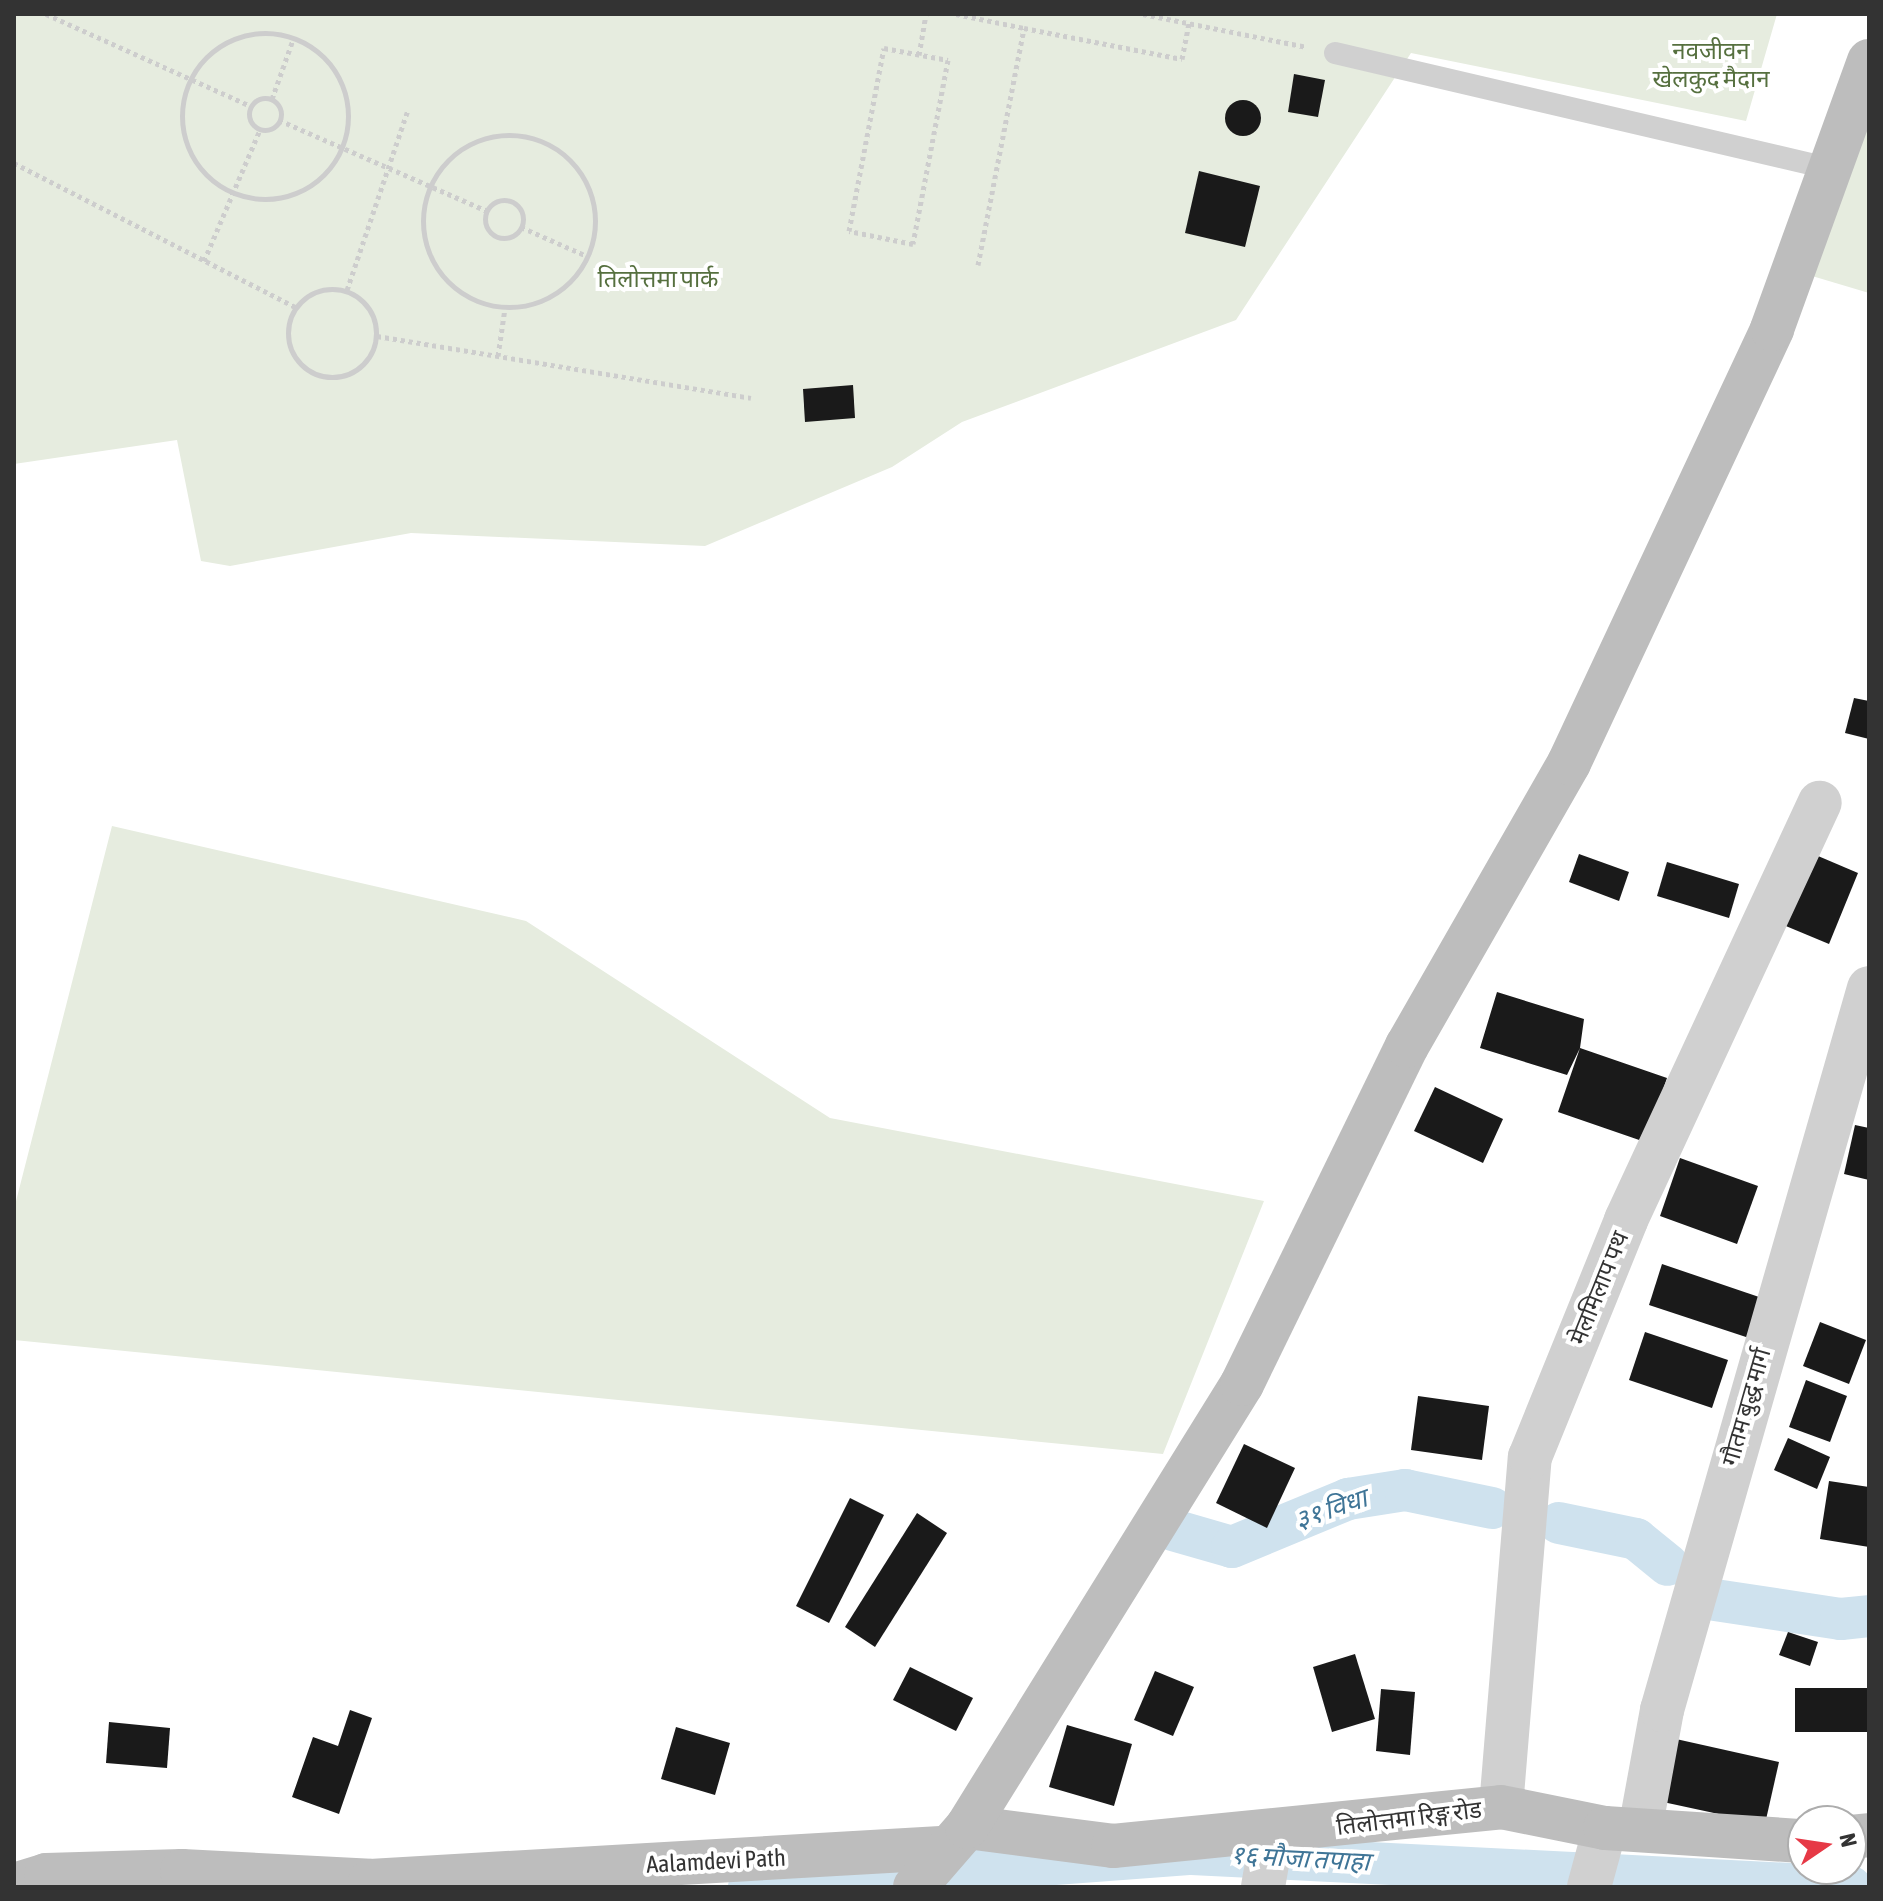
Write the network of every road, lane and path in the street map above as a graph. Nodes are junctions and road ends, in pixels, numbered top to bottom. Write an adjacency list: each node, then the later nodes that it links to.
1 (46, 14): 11 (path)
2 (926, 14): 9 (path)
3 (956, 14): 6 (path)
4 (1143, 14): 5 (path)
5 (1189, 23): 6 (path); 8 (path)
6 (1024, 28): 27 (path)
7 (294, 37): 11 (path); 12 (path); 17 (path)
8 (1335, 53): 20 (lane)
9 (919, 55): 9 (path)
10 (1869, 61): 20 (street)
11 (191, 79): 13 (path); 22 (path)
12 (272, 99): 13 (path); 15 (path)
13 (251, 106): 16 (path)
14 (408, 110): 19 (path)
15 (279, 120): 16 (path); 17 (path)
16 (260, 130): 22 (path)
17 (342, 147): 19 (path); 22 (path)
18 (14, 163): 26 (path)
19 (389, 168): 21 (path); 28 (path)
20 (1832, 169): 40 (street)
21 (430, 186): 23 (path); 25 (path); 30 (path)
22 (235, 193): 26 (path)
23 (487, 211): 24 (path); 24 (path)
24 (521, 227): 25 (path)
25 (587, 256): 30 (path)
26 (204, 261): 29 (path)
27 (978, 265)
28 (347, 290): 29 (path); 31 (path)
29 (295, 307): 31 (path)
30 (505, 308): 32 (path)
31 (377, 336): 32 (path)
32 (498, 356): 33 (path)
33 (751, 398)
34 (1820, 803): 36 (street, मेलमिलाप पथ)
35 (1869, 988): 37 (street, गौतम बुद्ध मार्ग)
36 (1501, 1807): 37 (street, तिलोत्तमा रिङ्ग रोड); 38 (street, तिलोत्तमा रिङ्ग रोड)
37 (1622, 1829): 39 (street, तिलोत्तमा रिङ्ग रोड); 43 (street, गौतम बुद्ध मार्ग)
38 (1272, 1835): 40 (street, तिलोत्तमा रिङ्ग रोड); 42 (street)
39 (1787, 1840)
40 (935, 1859): 41 (street, Aalamdevi Path)
41 (14, 1885)
42 (1263, 1887)
43 (1589, 1887)

